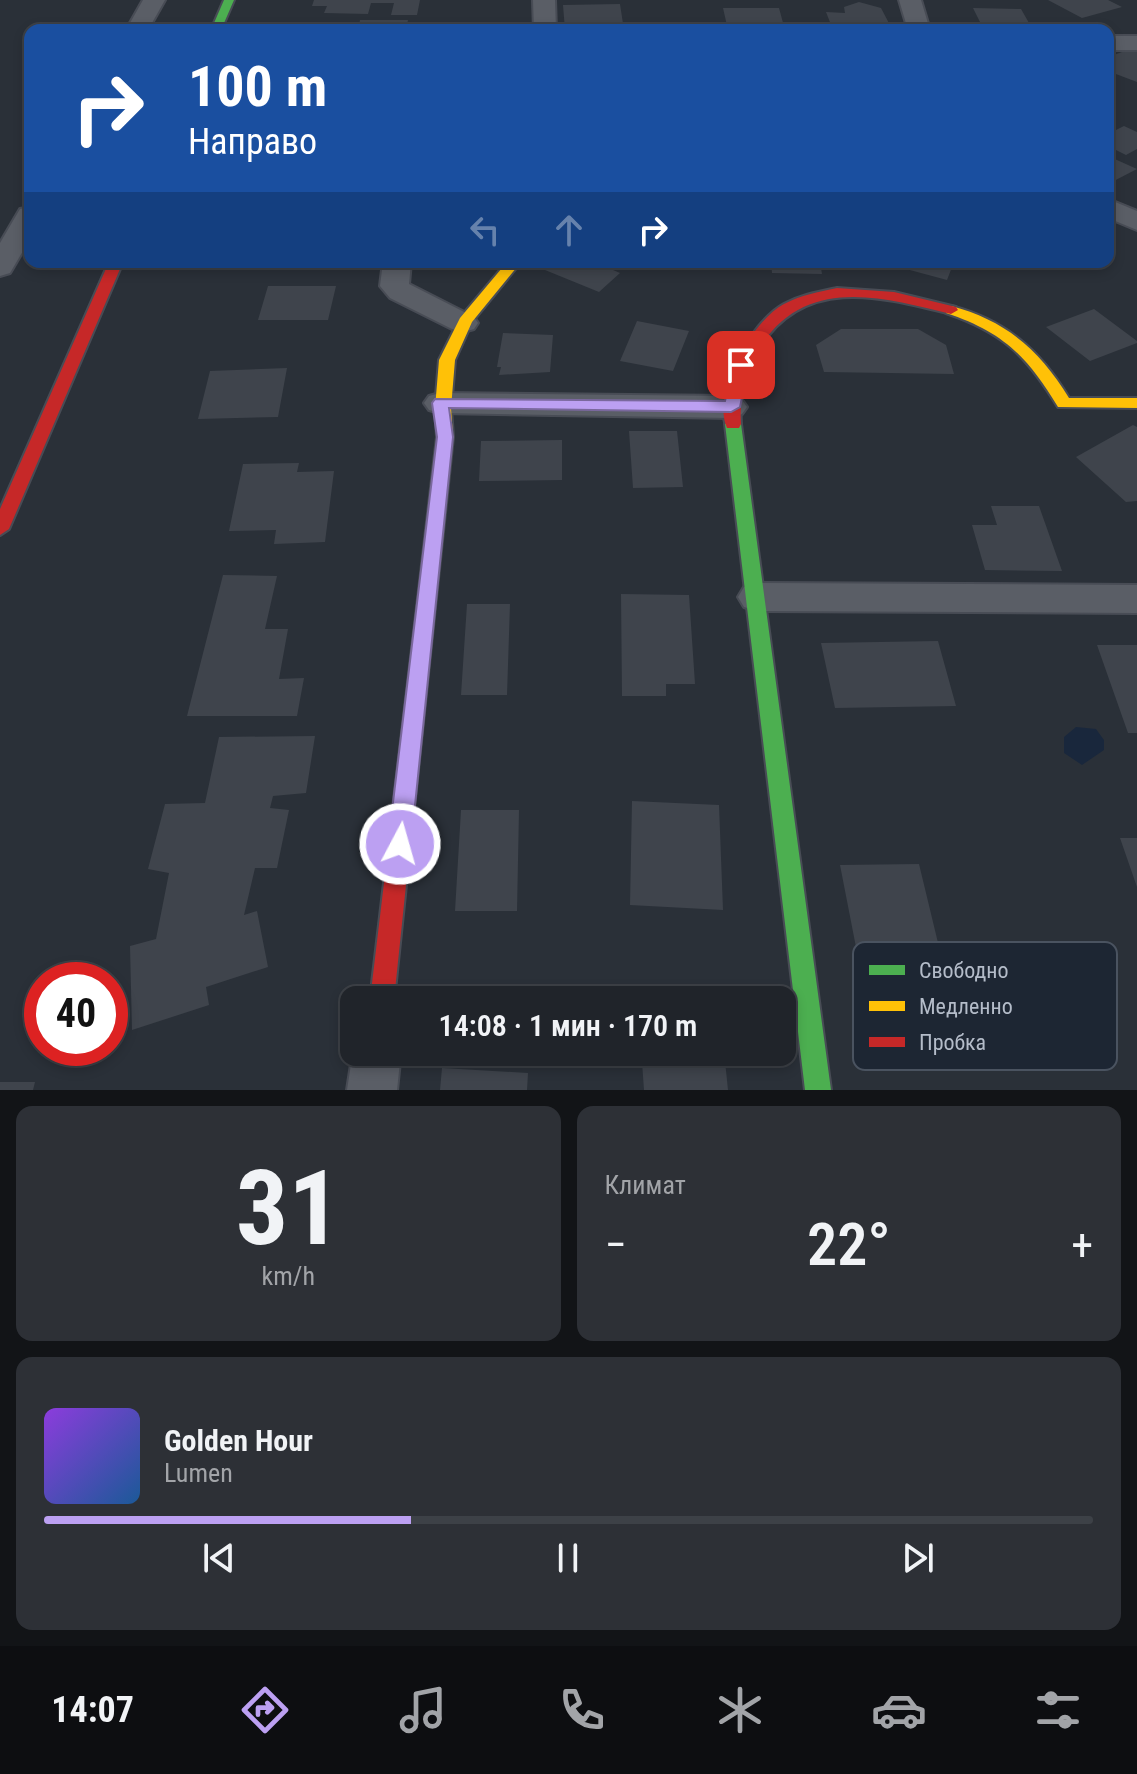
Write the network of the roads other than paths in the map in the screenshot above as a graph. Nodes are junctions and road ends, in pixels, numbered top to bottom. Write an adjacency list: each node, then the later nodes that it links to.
1 (154, 0): 5 (street)
2 (229, 0): 6 (street)
3 (544, 0): 7 (street)
4 (910, 0): 8 (street)
5 (140, 24)
6 (219, 24)
7 (545, 24)
8 (917, 24)
9 (1114, 43): 10 (street)
10 (1137, 43)
11 (24, 225): 12 (street)
12 (0, 267)
13 (113, 268): 20 (street)
14 (396, 268): 16 (street)
15 (508, 268): 16 (street)
16 (463, 323): 17 (street)
17 (440, 403): 19 (street); 24 (street)
18 (1137, 403): 19 (street)
19 (731, 407): 22 (street)
20 (8, 492): 21 (street)
21 (0, 529)
22 (757, 597): 23 (street); 27 (street)
23 (1137, 599)
24 (384, 986)
25 (375, 1066): 26 (street)
26 (372, 1090)
27 (818, 1090)

